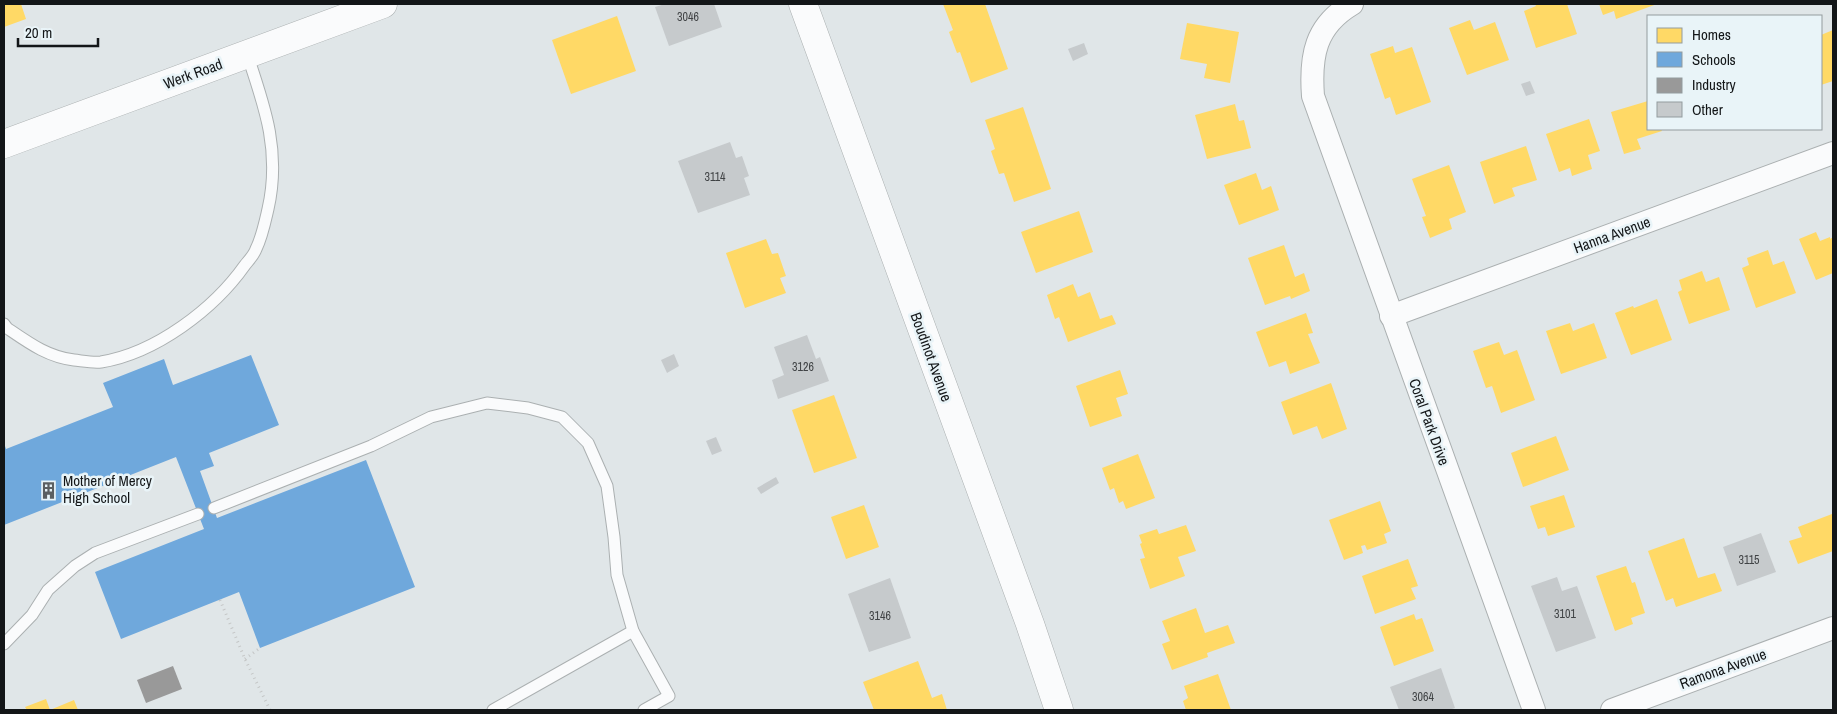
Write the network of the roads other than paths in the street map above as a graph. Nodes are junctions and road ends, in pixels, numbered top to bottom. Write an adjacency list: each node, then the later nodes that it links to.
1 (383, 4): 4 (street, Werk Road)
2 (803, 4): 16 (street, Boudinot Avenue)
3 (1352, 4): 7 (street, Coral Park Drive)
4 (247, 54): 5 (street, Werk Road); 8 (lane)
5 (4, 144)
6 (1833, 153): 7 (street, Hanna Avenue)
7 (1391, 316): 17 (street, Coral Park Drive)
8 (4, 324)
9 (214, 508): 12 (lane)
10 (198, 514): 13 (lane)
11 (1833, 628): 18 (street, Ramona Avenue)
12 (632, 631): 14 (lane); 15 (lane)
13 (4, 644)
14 (493, 710)
15 (644, 710)
16 (1059, 710)
17 (1534, 710)
18 (1612, 710)

